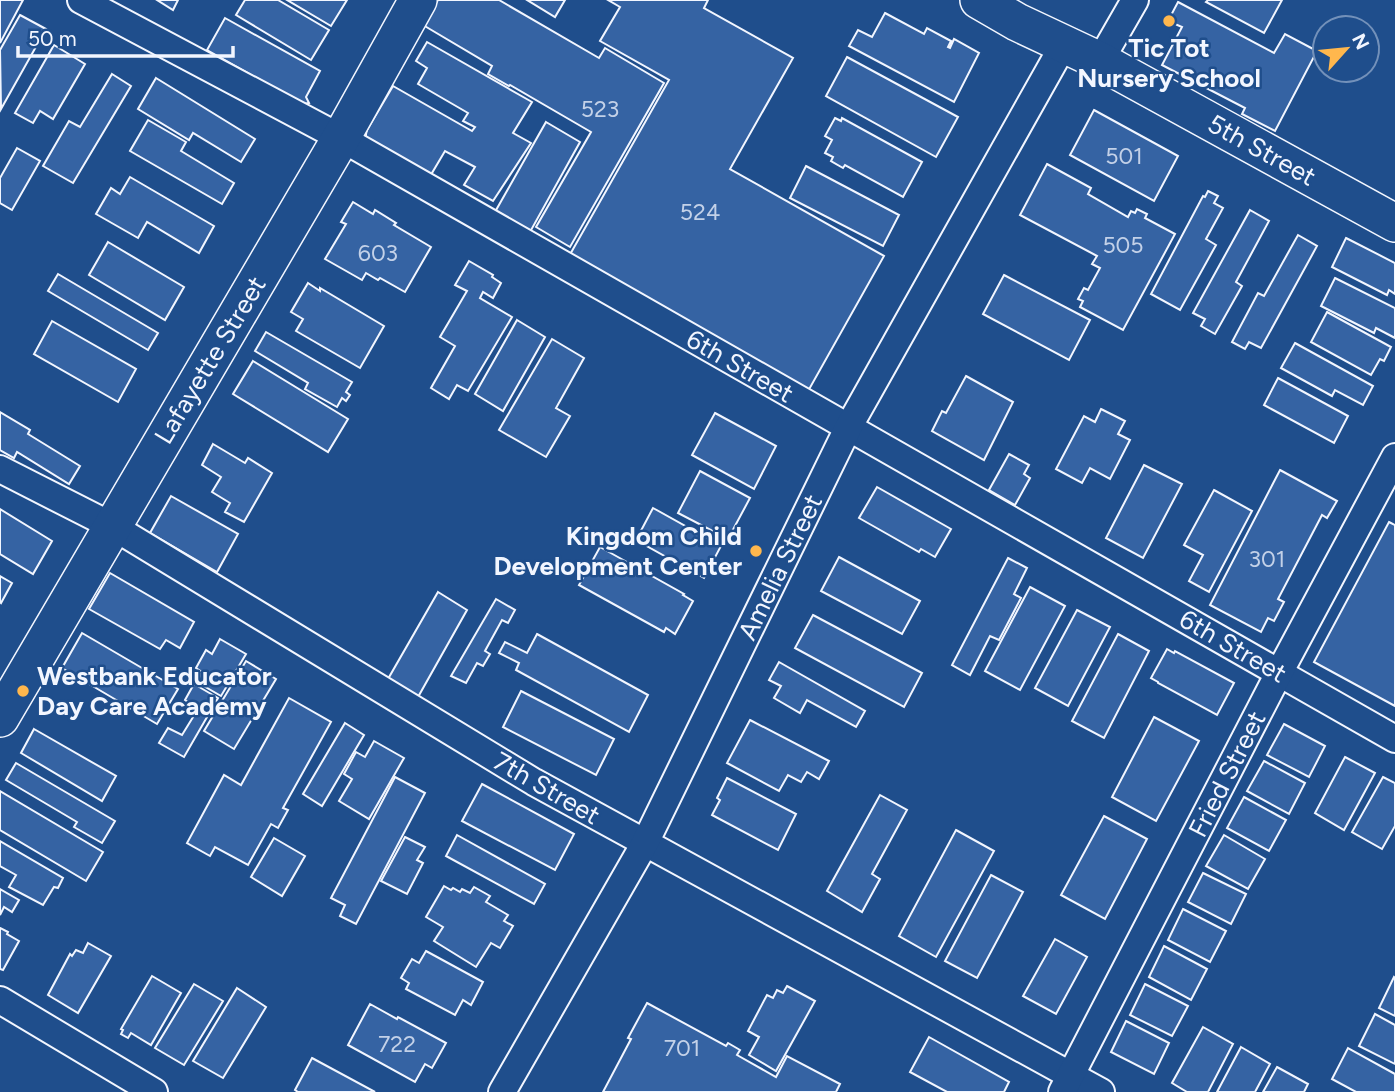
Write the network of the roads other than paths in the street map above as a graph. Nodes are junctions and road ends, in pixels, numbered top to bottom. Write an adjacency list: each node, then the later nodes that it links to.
1 (81, 0): 8 (street, 6th Street)
2 (418, 0): 8 (main road, Lafayette Street)
3 (979, 0): 5 (main road, 5th Street)
4 (1135, 0): 7 (street)
5 (1023, 11): 6 (main road, 5th Street)
6 (1064, 44): 7 (main road, 5th Street); 10 (street, Amelia Street)
7 (1100, 61): 9 (main road, 5th Street)
8 (341, 138): 10 (street, 6th Street); 13 (main road, Lafayette Street)
9 (1395, 223)
10 (848, 428): 14 (street, 6th Street); 17 (street, Amelia Street)
11 (1395, 457): 14 (street, Fried Street)
12 (0, 469): 13 (street, 7th Street)
13 (112, 526): 15 (main road, Lafayette Street); 17 (street, 7th Street)
14 (1279, 673): 16 (street, 6th Street); 19 (street, Fried Street)
15 (0, 718)
16 (1395, 739)
17 (645, 843): 19 (street, 7th Street); 21 (street, Amelia Street)
18 (0, 1000): 20 (street)
19 (1067, 1084): 22 (street, 7th Street)
20 (154, 1092)
21 (502, 1092)
22 (1101, 1092)

